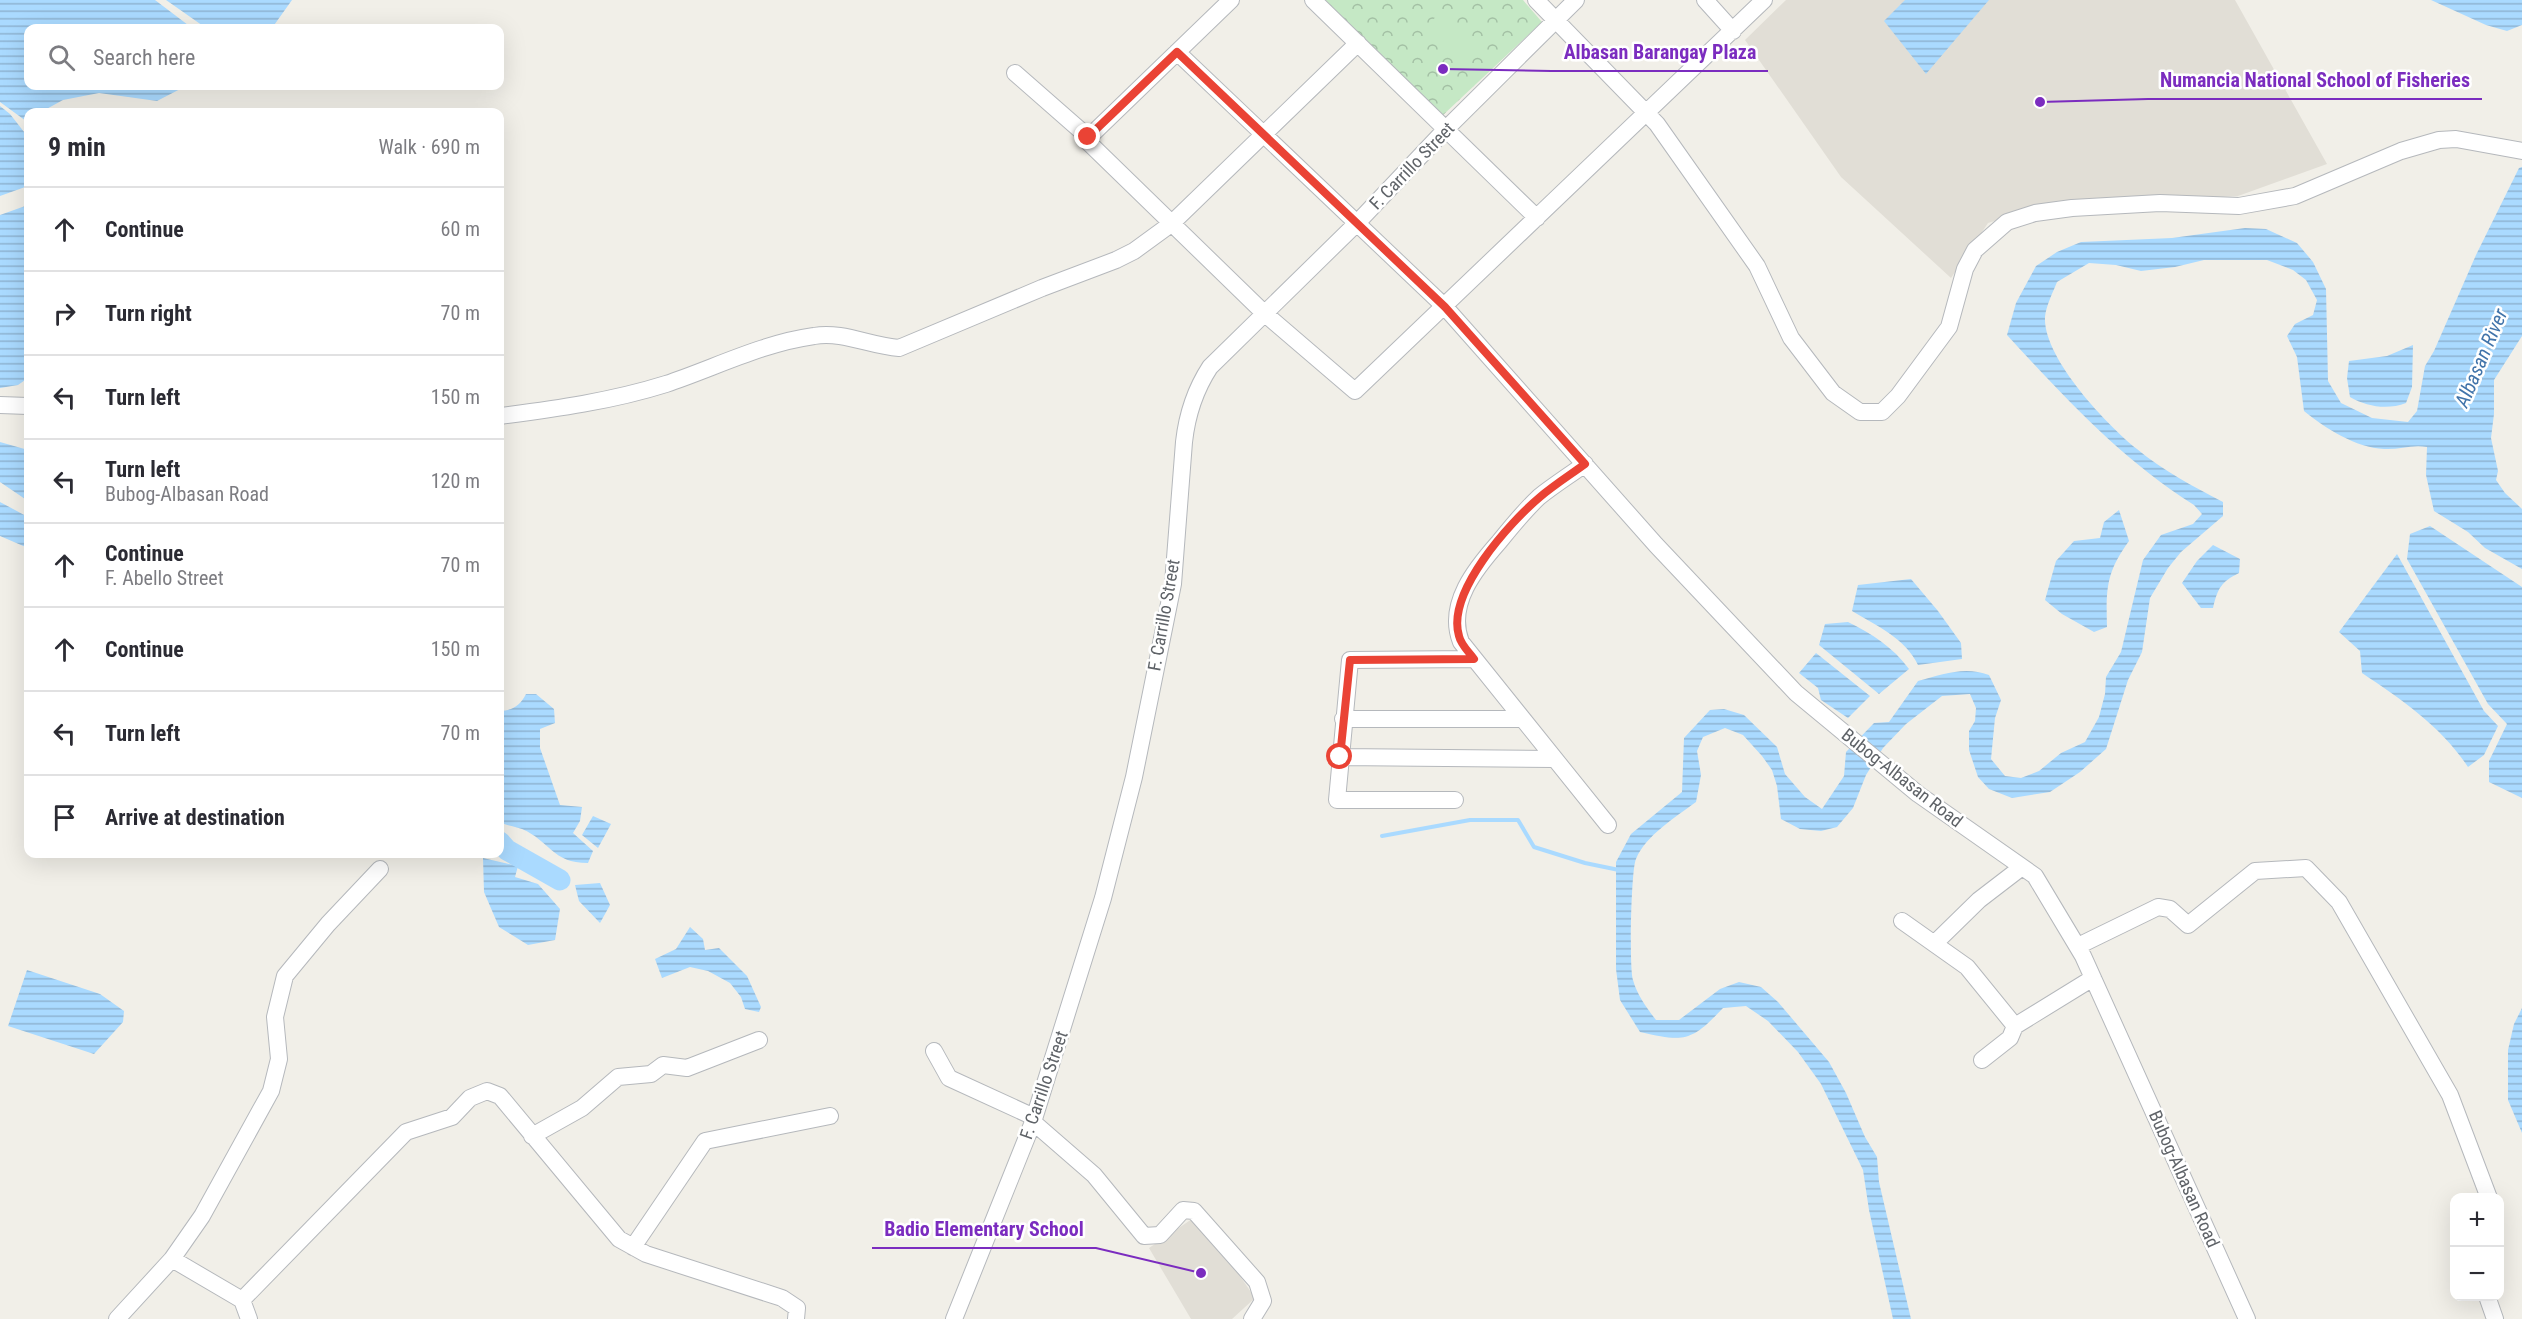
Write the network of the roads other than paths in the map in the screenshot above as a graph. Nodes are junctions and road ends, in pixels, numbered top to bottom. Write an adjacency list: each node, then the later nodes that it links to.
1 (1231, 0): 10 (street)
2 (1313, 0): 9 (street)
3 (1536, 0): 7 (street)
4 (1576, 0): 7 (street, F. Carrillo Street)
5 (1706, 0): 8 (street)
6 (1764, 0): 8 (street)
7 (1555, 20): 12 (street); 13 (street, F. Carrillo Street)
8 (1733, 31): 12 (street)
9 (1358, 43): 13 (street); 14 (street)
10 (1177, 52): 14 (street, Bubog-Albasan Road); 15 (street)
11 (1015, 73): 15 (street)
12 (1646, 113): 16 (street); 17 (street)
13 (1445, 130): 17 (street); 18 (street, F. Carrillo Street)
14 (1264, 134): 18 (street, Bubog-Albasan Road); 19 (street)
15 (1088, 137): 19 (street)
16 (2522, 151)
17 (1537, 218): 20 (street)
18 (1358, 222): 20 (street, Bubog-Albasan Road); 21 (street, F. Carrillo Street)
19 (1172, 224): 21 (street); 24 (street)
20 (1445, 307): 21 (street); 25 (street, Bubog-Albasan Road)
21 (1264, 313): 44 (street, F. Carrillo Street)
22 (0, 405): 23 (street)
23 (24, 406)
24 (504, 415)
25 (1585, 464): 26 (street); 33 (street, Bubog-Albasan Road)
26 (1474, 659): 27 (street); 28 (street)
27 (1343, 719): 28 (street); 29 (street)
28 (1521, 719): 30 (street)
29 (1340, 757): 30 (street); 31 (street)
30 (1554, 759): 32 (street)
31 (1455, 800)
32 (1608, 825)
33 (2022, 867): 36 (street); 37 (street, Bubog-Albasan Road)
34 (380, 869): 48 (street)
35 (1902, 921): 36 (street)
36 (1935, 943): 39 (street)
37 (2078, 946): 38 (street, Bubog-Albasan Road); 46 (street)
38 (2093, 978): 39 (street); 56 (street, Bubog-Albasan Road)
39 (2015, 1026): 42 (street)
40 (759, 1040): 45 (street)
41 (934, 1051): 44 (street)
42 (1982, 1060)
43 (830, 1116): 47 (street)
44 (1034, 1119): 54 (street, F. Carrillo Street); 55 (street)
45 (532, 1136): 47 (street); 49 (street)
46 (2487, 1193)
47 (633, 1247): 53 (street)
48 (172, 1259): 49 (street); 51 (street)
49 (242, 1300): 52 (street)
50 (2489, 1301): 57 (street)
51 (117, 1319)
52 (249, 1319)
53 (796, 1319)
54 (954, 1319)
55 (1252, 1319)
56 (2247, 1319)
57 (2495, 1319)

